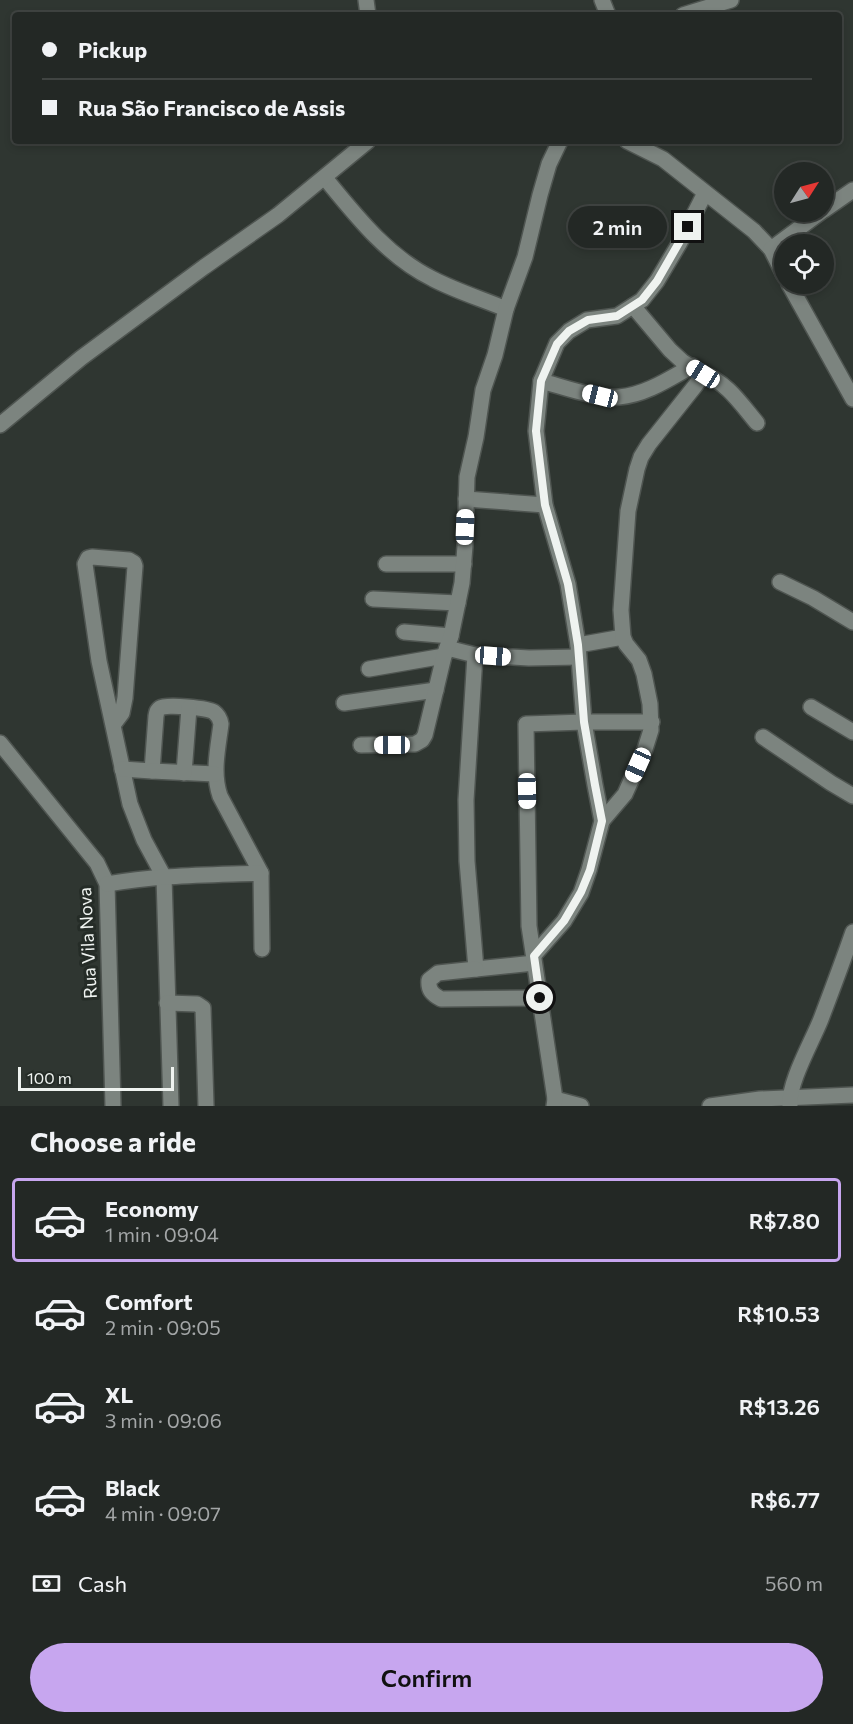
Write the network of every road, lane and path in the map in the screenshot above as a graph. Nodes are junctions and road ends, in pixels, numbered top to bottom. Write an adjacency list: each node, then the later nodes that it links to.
1 (731, 0): 2 (street)
2 (693, 12)
3 (364, 144): 6 (street)
4 (559, 144): 15 (street)
5 (633, 144): 8 (street)
6 (324, 178): 15 (street); 20 (street)
7 (853, 190): 9 (street)
8 (705, 193): 11 (street); 14 (street)
9 (834, 203)
10 (807, 222): 11 (street)
11 (771, 249): 12 (street)
12 (774, 255)
13 (795, 294): 18 (street)
14 (633, 306): 16 (street); 17 (street)
15 (506, 309): 21 (street)
16 (698, 370): 17 (street); 19 (street); 30 (street)
17 (541, 381): 22 (street)
18 (853, 399)
19 (757, 423)
20 (0, 425)
21 (466, 499): 22 (street); 24 (street)
22 (545, 505): 32 (street)
23 (386, 564): 24 (street)
24 (464, 564): 27 (street)
25 (780, 582): 28 (street)
26 (373, 599): 27 (street)
27 (458, 603): 31 (street)
28 (853, 622)
29 (404, 632): 31 (street)
30 (622, 637): 32 (street); 40 (street)
31 (448, 647): 33 (street); 34 (street); 35 (street)
32 (578, 651): 33 (street); 39 (street)
33 (475, 655): 58 (street)
34 (369, 669)
35 (436, 690): 36 (street); 45 (street)
36 (344, 703)
37 (811, 707): 42 (street)
38 (189, 708): 47 (street); 48 (street); 49 (street)
39 (584, 722): 40 (street); 51 (street); 57 (street)
40 (652, 722): 51 (street)
41 (113, 725): 41 (street); 46 (street)
42 (853, 732)
43 (763, 737): 50 (street)
44 (0, 743): 54 (street, Rua Vila Nova)
45 (361, 745)
46 (122, 770): 47 (street); 53 (street)
47 (152, 771): 48 (street)
48 (184, 773): 49 (street)
49 (215, 774): 52 (street)
50 (853, 796)
51 (602, 821): 57 (street)
52 (261, 873): 53 (street); 56 (street)
53 (164, 877): 54 (street); 60 (street)
54 (107, 884): 64 (street, Rua Vila Nova)
55 (853, 932): 63 (street)
56 (262, 949)
57 (534, 959): 58 (street); 59 (street)
58 (476, 969): 59 (street)
59 (540, 998): 62 (street)
60 (167, 1003): 65 (street); 66 (street)
61 (853, 1095): 63 (street)
62 (555, 1102): 67 (street)
63 (790, 1102): 68 (street)
64 (113, 1106)
65 (171, 1106)
66 (206, 1106)
67 (581, 1106)
68 (710, 1106)

